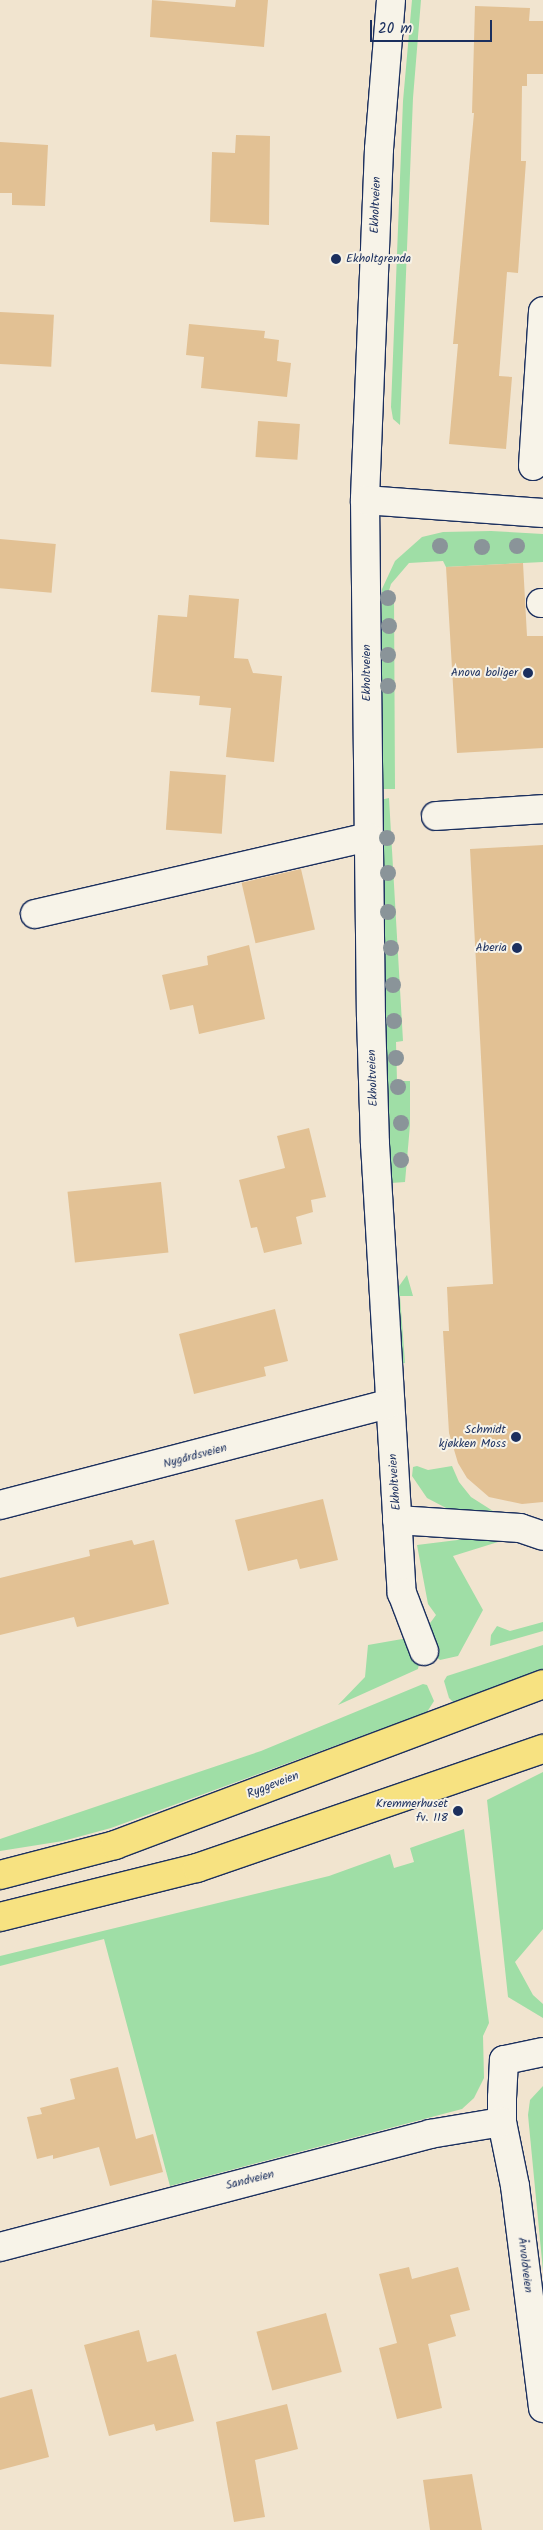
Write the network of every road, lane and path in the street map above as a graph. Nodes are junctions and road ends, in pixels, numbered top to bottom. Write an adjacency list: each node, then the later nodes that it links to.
1 (391, 0): 4 (street, Ekholtveien)
2 (543, 311): 3 (street)
3 (533, 466)
4 (365, 500): 5 (street); 8 (street, Ekholtveien)
5 (543, 513)
6 (543, 809): 7 (street)
7 (436, 816)
8 (368, 837): 9 (street); 10 (street, Ekholtveien)
9 (35, 914)
10 (389, 1404): 11 (street, Nygårdsveien); 12 (street, Ekholtveien)
11 (0, 1505)
12 (398, 1520): 13 (street); 14 (street, Ekholtveien)
13 (543, 1536)
14 (424, 1651)
15 (543, 1684): 17 (main road, Ryggeveien)
16 (543, 1749): 18 (main road)
17 (0, 1875)
18 (0, 1918)
19 (543, 2052): 20 (street, Årvoldveien)
20 (502, 2122): 21 (street, Sandveien); 22 (street, Årvoldveien)
21 (0, 2247)
22 (543, 2408)

